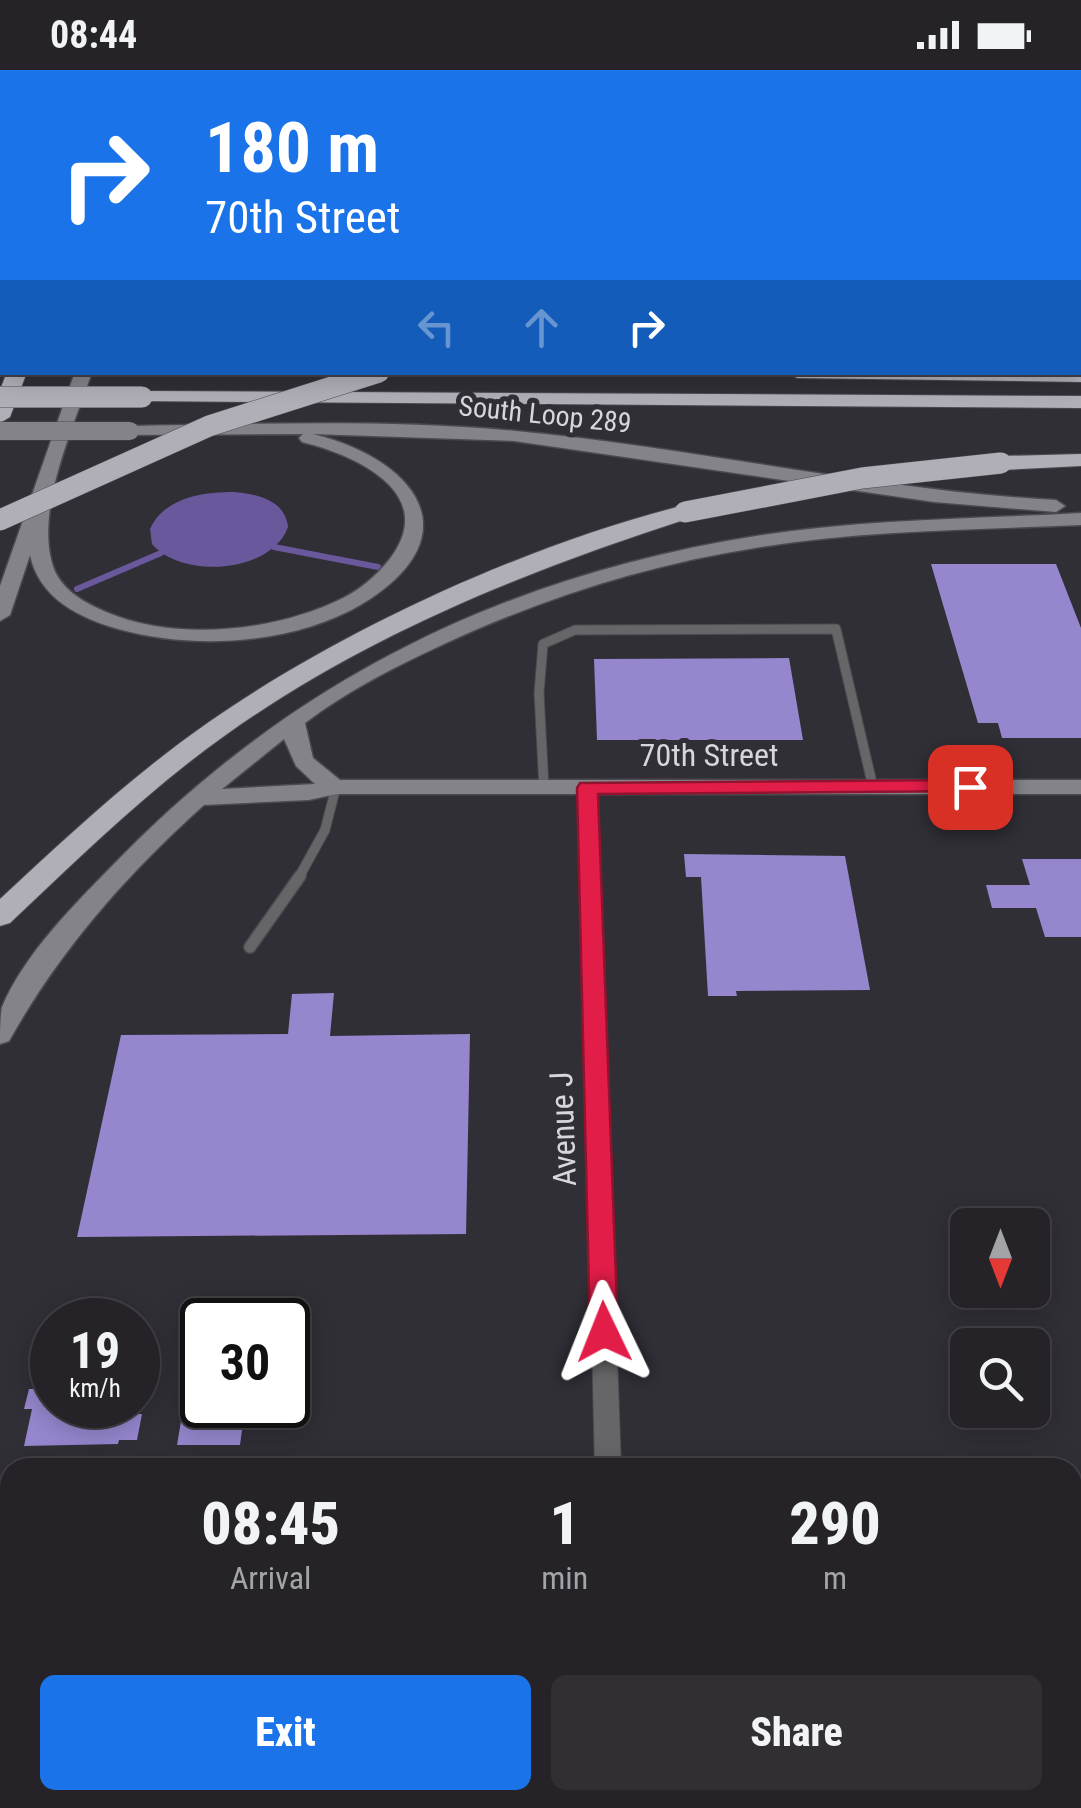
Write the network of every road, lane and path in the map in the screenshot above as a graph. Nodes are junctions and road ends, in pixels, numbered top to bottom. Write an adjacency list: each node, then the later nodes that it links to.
1 (16, 375): 8 (highway)
2 (83, 375): 12 (main road)
3 (370, 375): 15 (highway, bridge)
4 (1010, 375): 5 (highway)
5 (1081, 376)
6 (0, 397): 7 (highway, bridge)
7 (1081, 402)
8 (0, 416)
9 (238, 430): 10 (main road, South Loop 289, bridge); 12 (main road); 13 (main road, South Loop 289)
10 (0, 431)
11 (1081, 460): 24 (highway, bridge)
12 (46, 482): 16 (main road)
13 (1081, 507)
14 (1081, 519): 17 (main road)
15 (0, 520)
16 (0, 615)
17 (294, 722): 19 (main road); 23 (main road)
18 (1081, 786): 20 (main road, 70th Street)
19 (336, 787): 21 (main road, 70th Street); 23 (main road, 70th Street); 25 (lane)
20 (873, 787): 21 (lane); 22 (main road, 70th Street)
21 (544, 788): 22 (main road, 70th Street)
22 (588, 788): 27 (street, Avenue J)
23 (198, 798): 26 (main road)
24 (0, 916)
25 (250, 947)
26 (0, 1034)
27 (608, 1458)

